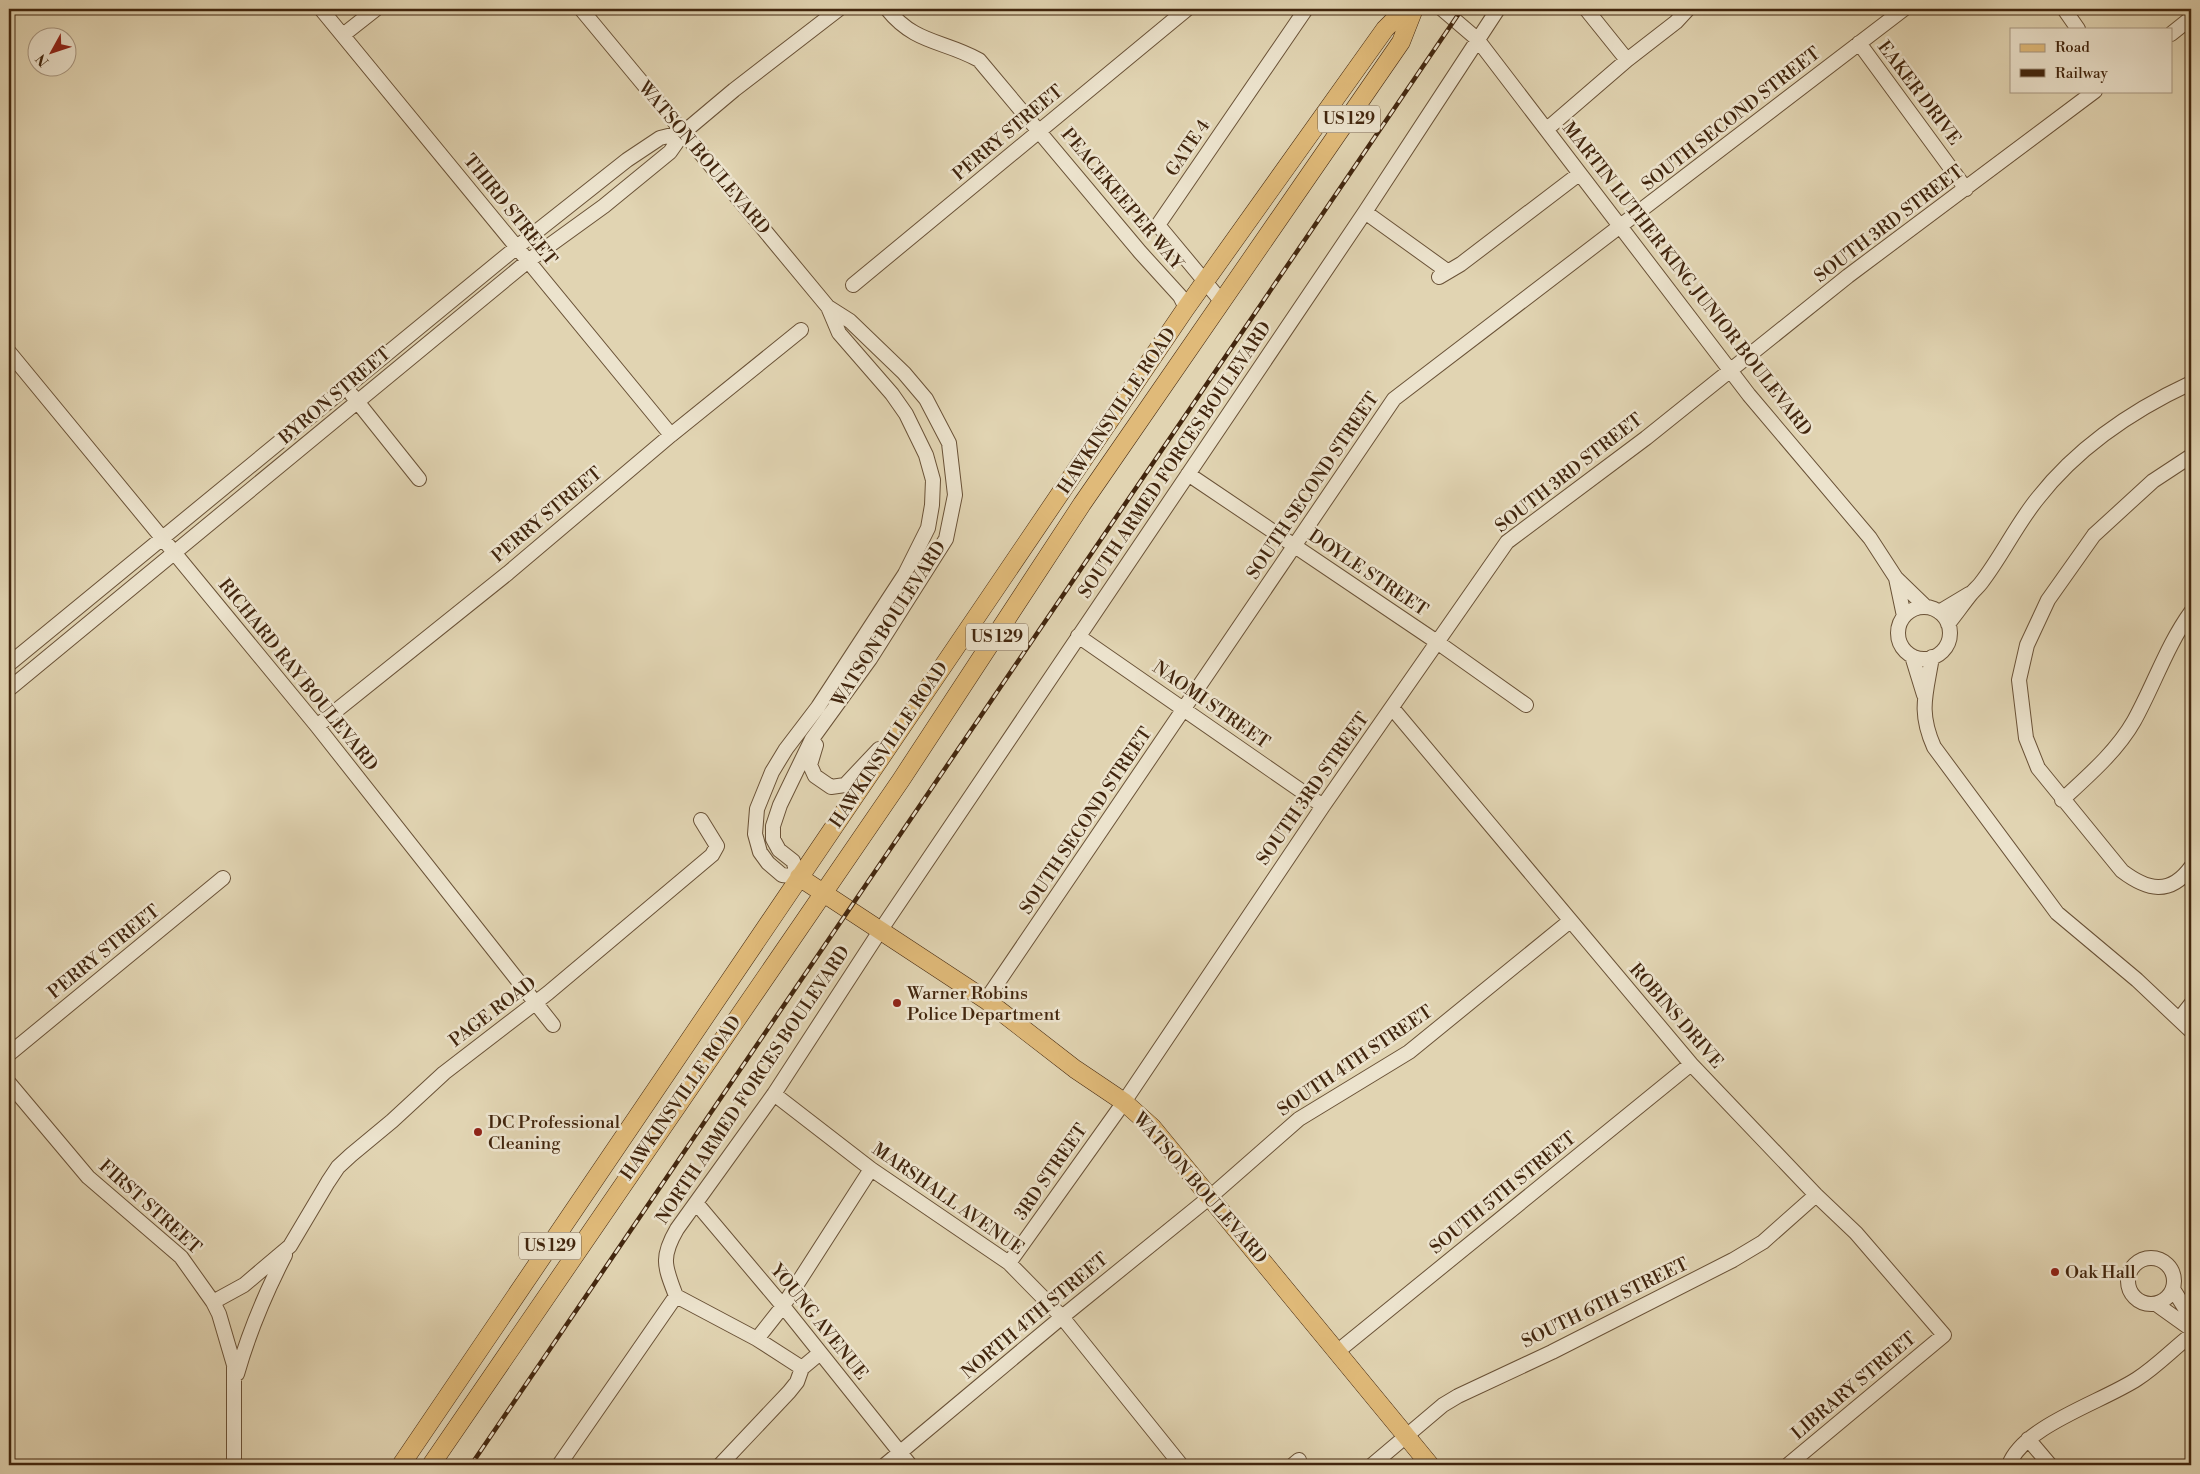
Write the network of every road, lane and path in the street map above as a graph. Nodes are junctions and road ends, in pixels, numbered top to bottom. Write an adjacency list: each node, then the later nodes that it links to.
1 (321, 9): 19 (street, THIRD STREET)
2 (376, 9): 19 (street)
3 (581, 9): 26 (street, WATSON BOULEVARD)
4 (839, 9): 26 (street, BYRON STREET)
5 (887, 9): 25 (street, PEACEKEEPER WAY)
6 (1187, 9): 25 (street, PERRY STREET)
7 (1306, 9): 34 (street, GATE 4)
8 (1405, 9): 34 (main road, HAWKINSVILLE ROAD / US 129)
9 (1414, 9): 37 (main road, HAWKINSVILLE ROAD / US 129)
10 (1442, 9): 20 (street, MARTIN LUTHER KING JUNIOR BOULEVARD)
11 (1498, 9): 20 (street, SOUTH ARMED FORCES BOULEVARD)
12 (1586, 9): 22 (street)
13 (1688, 9): 22 (street)
14 (1904, 9): 21 (street, SOUTH SECOND STREET)
15 (2064, 9): 17 (street)
16 (2191, 18): 18 (street)
17 (2077, 28)
18 (2172, 33)
19 (343, 35): 31 (street, THIRD STREET)
20 (1477, 39): 24 (street, MARTIN LUTHER KING JUNIOR BOULEVARD); 29 (street, SOUTH ARMED FORCES BOULEVARD)
21 (1858, 43): 28 (street, EAKER DRIVE); 30 (street, SOUTH SECOND STREET)
22 (1627, 60): 24 (street)
23 (2095, 92): 28 (street, SOUTH 3RD STREET)
24 (1546, 129): 27 (street, MARTIN LUTHER KING JUNIOR BOULEVARD)
25 (1040, 131): 35 (street, PERRY STREET); 39 (street, PEACEKEEPER WAY)
26 (684, 132): 31 (street, BYRON STREET); 32 (street, BYRON STREET); 38 (street, WATSON BOULEVARD)
27 (1579, 174): 29 (street); 30 (street, MARTIN LUTHER KING JUNIOR BOULEVARD)
28 (1966, 189): 42 (street, SOUTH 3RD STREET)
29 (1365, 212): 50 (street, SOUTH ARMED FORCES BOULEVARD)
30 (1621, 227): 42 (street, MARTIN LUTHER KING JUNIOR BOULEVARD); 53 (street, SOUTH SECOND STREET)
31 (516, 247): 32 (street, THIRD STREET); 33 (street, BYRON STREET)
32 (528, 261): 36 (street, BYRON STREET); 46 (street, THIRD STREET)
33 (475, 281): 36 (street); 44 (street, BYRON STREET)
34 (1205, 281): 37 (street, GATE 4); 39 (main road, HAWKINSVILLE ROAD / US 129)
35 (853, 285)
36 (487, 295): 45 (street, BYRON STREET)
37 (1222, 302): 80 (main road, HAWKINSVILLE ROAD / US 129)
38 (828, 307): 72 (street, WATSON BOULEVARD); 78 (street, WATSON BOULEVARD)
39 (1186, 308): 71 (main road, HAWKINSVILLE ROAD / US 129)
40 (801, 330): 46 (street, PERRY STREET)
41 (9, 352): 52 (street, RICHARD RAY BOULEVARD)
42 (1731, 370): 55 (street, MARTIN LUTHER KING JUNIOR BOULEVARD); 62 (street, SOUTH 3RD STREET)
43 (2191, 382): 56 (street)
44 (346, 388): 45 (street); 48 (street, BYRON STREET)
45 (358, 402): 49 (street, BYRON STREET); 51 (street)
46 (671, 435): 73 (street, PERRY STREET)
47 (2191, 456): 74 (street)
48 (261, 458): 49 (street); 52 (street, BYRON STREET)
49 (272, 472): 54 (street, BYRON STREET)
50 (1188, 474): 53 (street, DOYLE STREET); 61 (street, SOUTH ARMED FORCES BOULEVARD)
51 (419, 478)
52 (162, 539): 54 (street, RICHARD RAY BOULEVARD); 65 (street, BYRON STREET)
53 (1294, 547): 62 (street, DOYLE STREET); 70 (street, SOUTH SECOND STREET)
54 (174, 554): 66 (street, BYRON STREET); 73 (street, RICHARD RAY BOULEVARD)
55 (1896, 578): 57 (street, MARTIN LUTHER KING JUNIOR BOULEVARD); 59 (street, MARTIN LUTHER KING JUNIOR BOULEVARD)
56 (1972, 593): 57 (street); 60 (street)
57 (1932, 609): 59 (street); 60 (street)
58 (2191, 612): 74 (street)
59 (1904, 616): 63 (street)
60 (1948, 624): 64 (street)
61 (1078, 636): 70 (street, NAOMI STREET); 82 (street, SOUTH ARMED FORCES BOULEVARD)
62 (1437, 642): 68 (street, DOYLE STREET); 69 (street, SOUTH 3RD STREET)
63 (1912, 656): 64 (street); 67 (street)
64 (1932, 658): 67 (street)
65 (9, 664)
66 (9, 689)
67 (1924, 695): 86 (street)
68 (1526, 706)
69 (1392, 709): 75 (street, SOUTH 3RD STREET); 81 (street, ROBINS DRIVE)
70 (1185, 710): 75 (street, NAOMI STREET); 83 (street, SOUTH SECOND STREET)
71 (911, 712): 72 (street); 78 (main road, HAWKINSVILLE ROAD / US 129)
72 (831, 713): 78 (street, WATSON BOULEVARD)
73 (317, 726): 84 (street, RICHARD RAY BOULEVARD)
74 (2062, 800): 77 (street)
75 (1323, 806): 93 (street, SOUTH 3RD STREET)
76 (701, 820): 84 (street, PAGE ROAD)
77 (2191, 867)
78 (799, 877): 80 (main road, WATSON BOULEVARD); 119 (main road, HAWKINSVILLE ROAD / US 129)
79 (223, 878): 89 (street, PERRY STREET)
80 (823, 893): 82 (main road, WATSON BOULEVARD); 120 (main road, HAWKINSVILLE ROAD / US 129)
81 (1570, 921): 90 (street, ROBINS DRIVE); 96 (street, SOUTH 4TH STREET)
82 (880, 931): 83 (main road, WATSON BOULEVARD); 92 (street, NORTH ARMED FORCES BOULEVARD)
83 (986, 1000): 93 (main road, WATSON BOULEVARD)
84 (534, 1003): 87 (street, RICHARD RAY BOULEVARD); 98 (street, PAGE ROAD)
85 (2191, 1004): 86 (street)
86 (2180, 1018): 88 (street)
87 (553, 1025)
88 (2191, 1031)
89 (9, 1054)
90 (1691, 1064): 95 (street, ROBINS DRIVE); 111 (street, SOUTH 5TH STREET)
91 (9, 1083): 102 (street, FIRST STREET)
92 (774, 1094): 94 (street, MARSHALL AVENUE); 97 (street, NORTH ARMED FORCES BOULEVARD)
93 (1124, 1102): 96 (main road, WATSON BOULEVARD); 99 (street, 3RD STREET)
94 (871, 1169): 99 (street, MARSHALL AVENUE); 104 (street)
95 (1816, 1195): 108 (street, ROBINS DRIVE); 115 (street, SOUTH 6TH STREET)
96 (1210, 1197): 105 (street, NORTH 4TH STREET); 111 (main road, WATSON BOULEVARD)
97 (697, 1204): 101 (street, NORTH ARMED FORCES BOULEVARD); 104 (street, YOUNG AVENUE)
98 (290, 1246): 102 (street, PAGE ROAD); 114 (street, PAGE ROAD)
99 (1009, 1263): 105 (street, MARSHALL AVENUE)
100 (2173, 1289): 103 (street); 103 (street); 106 (street)
101 (676, 1296): 110 (street); 121 (street)
102 (213, 1302): 114 (street, FIRST STREET)
103 (2156, 1304): 107 (street)
104 (783, 1306): 110 (street); 112 (street, YOUNG AVENUE)
105 (1062, 1317): 117 (street, NORTH 4TH STREET); 125 (street, MARSHALL AVENUE)
106 (2191, 1318)
107 (2191, 1329)
108 (1944, 1335): 128 (street, LIBRARY STREET)
109 (2191, 1335): 116 (street)
110 (757, 1339): 113 (street)
111 (1338, 1352): 115 (main road, WATSON BOULEVARD)
112 (820, 1353): 113 (street); 117 (street, YOUNG AVENUE)
113 (802, 1368): 122 (street)
114 (236, 1380): 118 (street, FIRST STREET)
115 (1406, 1437): 126 (street, SOUTH 6TH STREET); 127 (main road, WATSON BOULEVARD)
116 (2028, 1438): 129 (street); 130 (street)
117 (900, 1452): 123 (street, NORTH 4TH STREET); 124 (street, YOUNG AVENUE)
118 (234, 1465)
119 (400, 1465)
120 (431, 1465)
121 (559, 1465)
122 (720, 1465)
123 (886, 1465)
124 (910, 1465)
125 (1181, 1465)
126 (1372, 1465)
127 (1430, 1465)
128 (1788, 1465)
129 (2009, 1465)
130 (2050, 1465)

